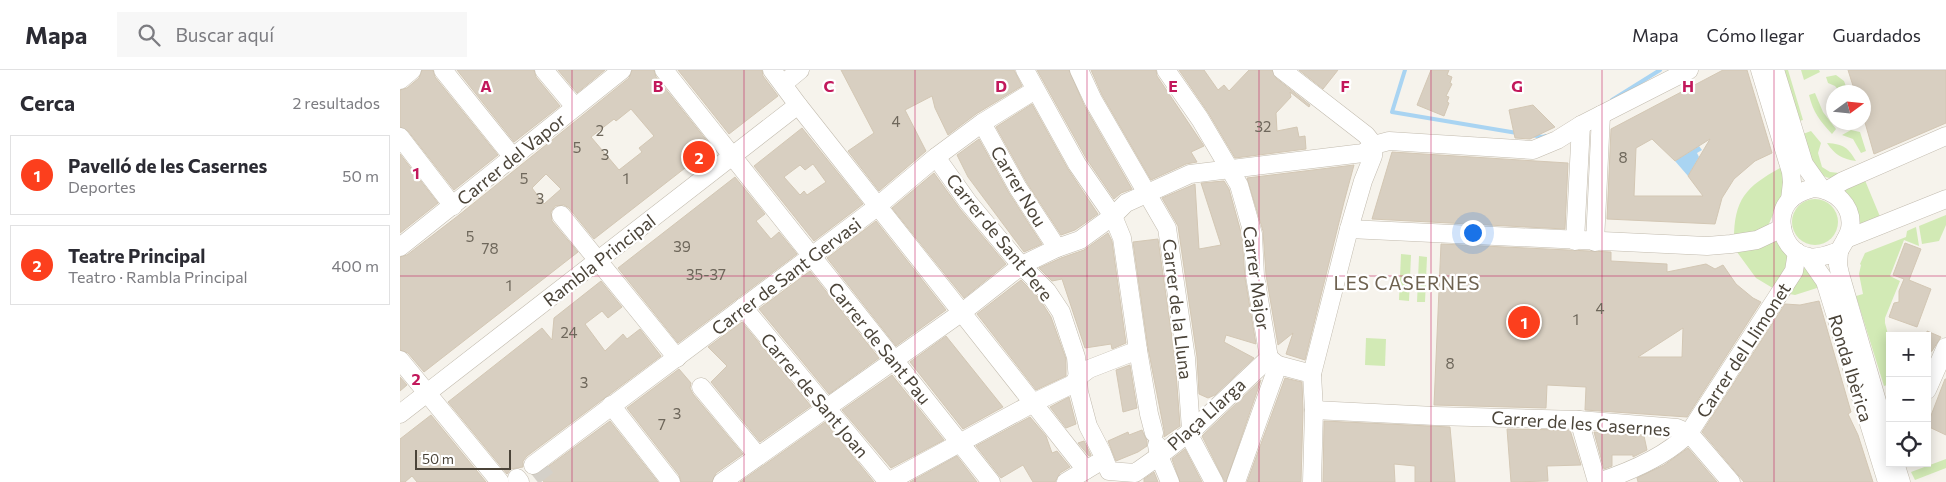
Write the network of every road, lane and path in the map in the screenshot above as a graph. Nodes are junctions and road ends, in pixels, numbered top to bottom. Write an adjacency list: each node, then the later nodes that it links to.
1 (412, 70): 15 (street)
2 (443, 70): 26 (street)
3 (544, 70): 19 (street)
4 (622, 70): 19 (street, Carrer del Vapor)
5 (664, 70): 27 (street, Carrer de Sant Pau)
6 (772, 70): 16 (street)
7 (800, 70): 16 (street)
8 (1025, 70): 17 (street)
9 (1080, 70): 31 (street, Carrer de la Lluna)
10 (1166, 70): 29 (street, Carrer Major)
11 (1282, 70): 25 (street)
12 (1689, 70): 20 (street)
13 (1760, 70): 33 (street)
14 (1775, 70): 30 (street)
15 (400, 80)
16 (783, 84): 18 (street)
17 (1035, 90): 21 (street, Carrer de Sant Gervasi); 36 (street)
18 (798, 105): 27 (street, Rambla Principal); 35 (street)
19 (575, 107): 26 (street, Carrer del Vapor)
20 (1601, 115): 22 (street); 41 (street)
21 (982, 124): 28 (street, Carrer de Sant Gervasi); 44 (street, Carrer Nou)
22 (1581, 126): 25 (street); 40 (street)
23 (1946, 136): 30 (street)
24 (400, 138): 34 (street)
25 (1370, 140): 29 (street); 39 (street)
26 (512, 156): 34 (street, Carrer del Vapor)
27 (732, 156): 46 (street, Carrer de Sant Pau); 47 (street, Rambla Principal)
28 (936, 157): 35 (street, Carrer de Sant Gervasi); 48 (street, Carrer de Sant Pere)
29 (1229, 168): 31 (street); 56 (street, Carrer Major)
30 (1824, 189): 33 (street); 42 (street)
31 (1149, 193): 36 (street); 70 (street, Carrer de la Lluna)
32 (1946, 199): 42 (street)
33 (1790, 200): 38 (street)
34 (453, 206): 43 (street, Carrer del Vapor)
35 (878, 206): 46 (street, Carrer de Sant Gervasi); 50 (street)
36 (1108, 210): 44 (street); 52 (street)
37 (561, 215): 47 (street)
38 (1782, 228): 41 (street); 45 (street)
39 (1349, 229): 40 (street); 57 (street)
40 (1575, 241): 41 (street)
41 (1595, 242)
42 (1843, 245): 45 (street); 65 (street, Ronda Ibèrica)
43 (400, 247)
44 (1057, 248): 48 (street)
45 (1803, 255): 71 (street, Carrer del Llimonet); 93 (street, Ronda Ibèrica)
46 (811, 256): 49 (street, Carrer de Sant Gervasi); 55 (street, Carrer de Sant Pau)
47 (598, 260): 53 (street); 61 (street, Rambla Principal)
48 (1022, 265): 50 (street); 58 (street, Carrer de Sant Pere)
49 (743, 307): 53 (street, Carrer de Sant Gervasi); 64 (street, Carrer de Sant Joan)
50 (959, 310): 55 (street); 62 (street)
51 (1946, 347): 59 (street)
52 (1138, 350): 58 (street); 73 (street)
53 (677, 358): 63 (street, Carrer de Sant Gervasi)
54 (400, 360): 61 (street)
55 (893, 360): 64 (street); 72 (street, Carrer de Sant Pau)
56 (1274, 361): 57 (street); 70 (street, Plaça Llarga); 88 (street)
57 (1312, 374): 66 (street)
58 (1077, 378): 62 (street); 75 (street, Carrer de Sant Pere)
59 (1931, 381)
60 (701, 387): 74 (street)
61 (427, 393): 67 (street, Rambla Principal); 80 (street)
62 (1036, 404): 72 (street); 78 (street)
63 (611, 405): 76 (street, Carrer de Sant Gervasi); 81 (street)
64 (826, 407): 74 (street); 83 (street, Carrer de Sant Joan)
65 (1884, 409): 69 (street, Ronda Ibèrica)
66 (1314, 410): 68 (street, Carrer de les Casernes); 89 (street)
67 (400, 414)
68 (1579, 420): 71 (street, Carrer de les Casernes); 91 (street)
69 (1886, 422)
70 (1189, 432): 73 (street, Plaça Llarga); 87 (street)
71 (1689, 433): 91 (street, Carrer del Llimonet); 92 (street, Carrer de les Casernes)
72 (960, 443): 83 (street); 84 (street, Carrer de Sant Pau)
73 (1156, 443): 79 (street, Plaça Llarga); 86 (street)
74 (758, 456): 82 (street)
75 (1104, 460): 78 (street); 79 (street, Plaça Llarga)
76 (535, 464)
77 (1896, 467): 94 (street)
78 (1086, 470): 85 (street)
79 (1137, 478)
80 (500, 482)
81 (671, 482)
82 (722, 482)
83 (888, 482)
84 (991, 482)
85 (1066, 482)
86 (1170, 482)
87 (1214, 482)
88 (1236, 482)
89 (1312, 482)
90 (1588, 482): 91 (street, Carrer del Llimonet)
91 (1597, 482)
92 (1732, 482)
93 (1887, 482)
94 (1901, 482)

